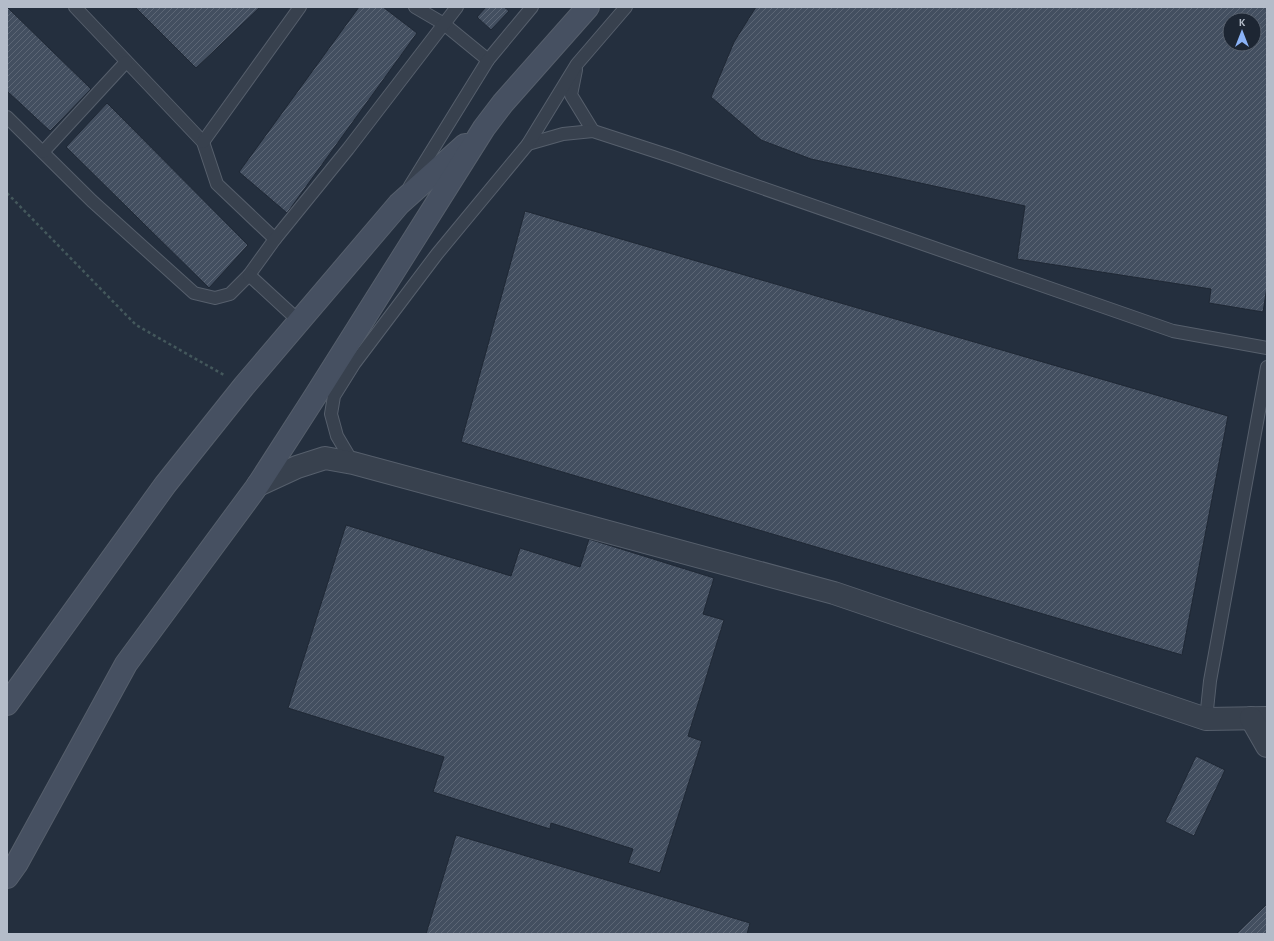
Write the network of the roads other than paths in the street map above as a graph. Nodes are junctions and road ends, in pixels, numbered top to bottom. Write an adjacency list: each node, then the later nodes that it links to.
1 (75, 7): 10 (lane)
2 (300, 7): 15 (lane)
3 (415, 7): 8 (lane)
4 (457, 7): 8 (lane)
5 (532, 7): 9 (lane)
6 (588, 7): 13 (street)
7 (626, 7): 11 (lane)
8 (444, 24): 9 (lane); 19 (lane)
9 (488, 60): 18 (lane)
10 (126, 62): 15 (lane); 17 (lane)
11 (577, 64): 14 (lane); 16 (lane)
12 (7, 117): 17 (lane)
13 (484, 128): 18 (street); 25 (street)
14 (593, 131): 16 (lane); 22 (lane)
15 (203, 142): 19 (lane)
16 (528, 144): 24 (lane)
17 (43, 152): 20 (lane)
18 (399, 204): 21 (street)
19 (275, 239): 20 (lane)
20 (249, 275): 21 (lane)
21 (299, 321): 26 (street)
22 (1267, 348)
23 (1267, 367): 28 (lane)
24 (353, 463): 25 (street); 28 (street)
25 (258, 484): 30 (street)
26 (7, 704)
27 (1259, 718): 28 (street); 29 (street)
28 (1206, 720)
29 (1267, 746)
30 (10, 866)

